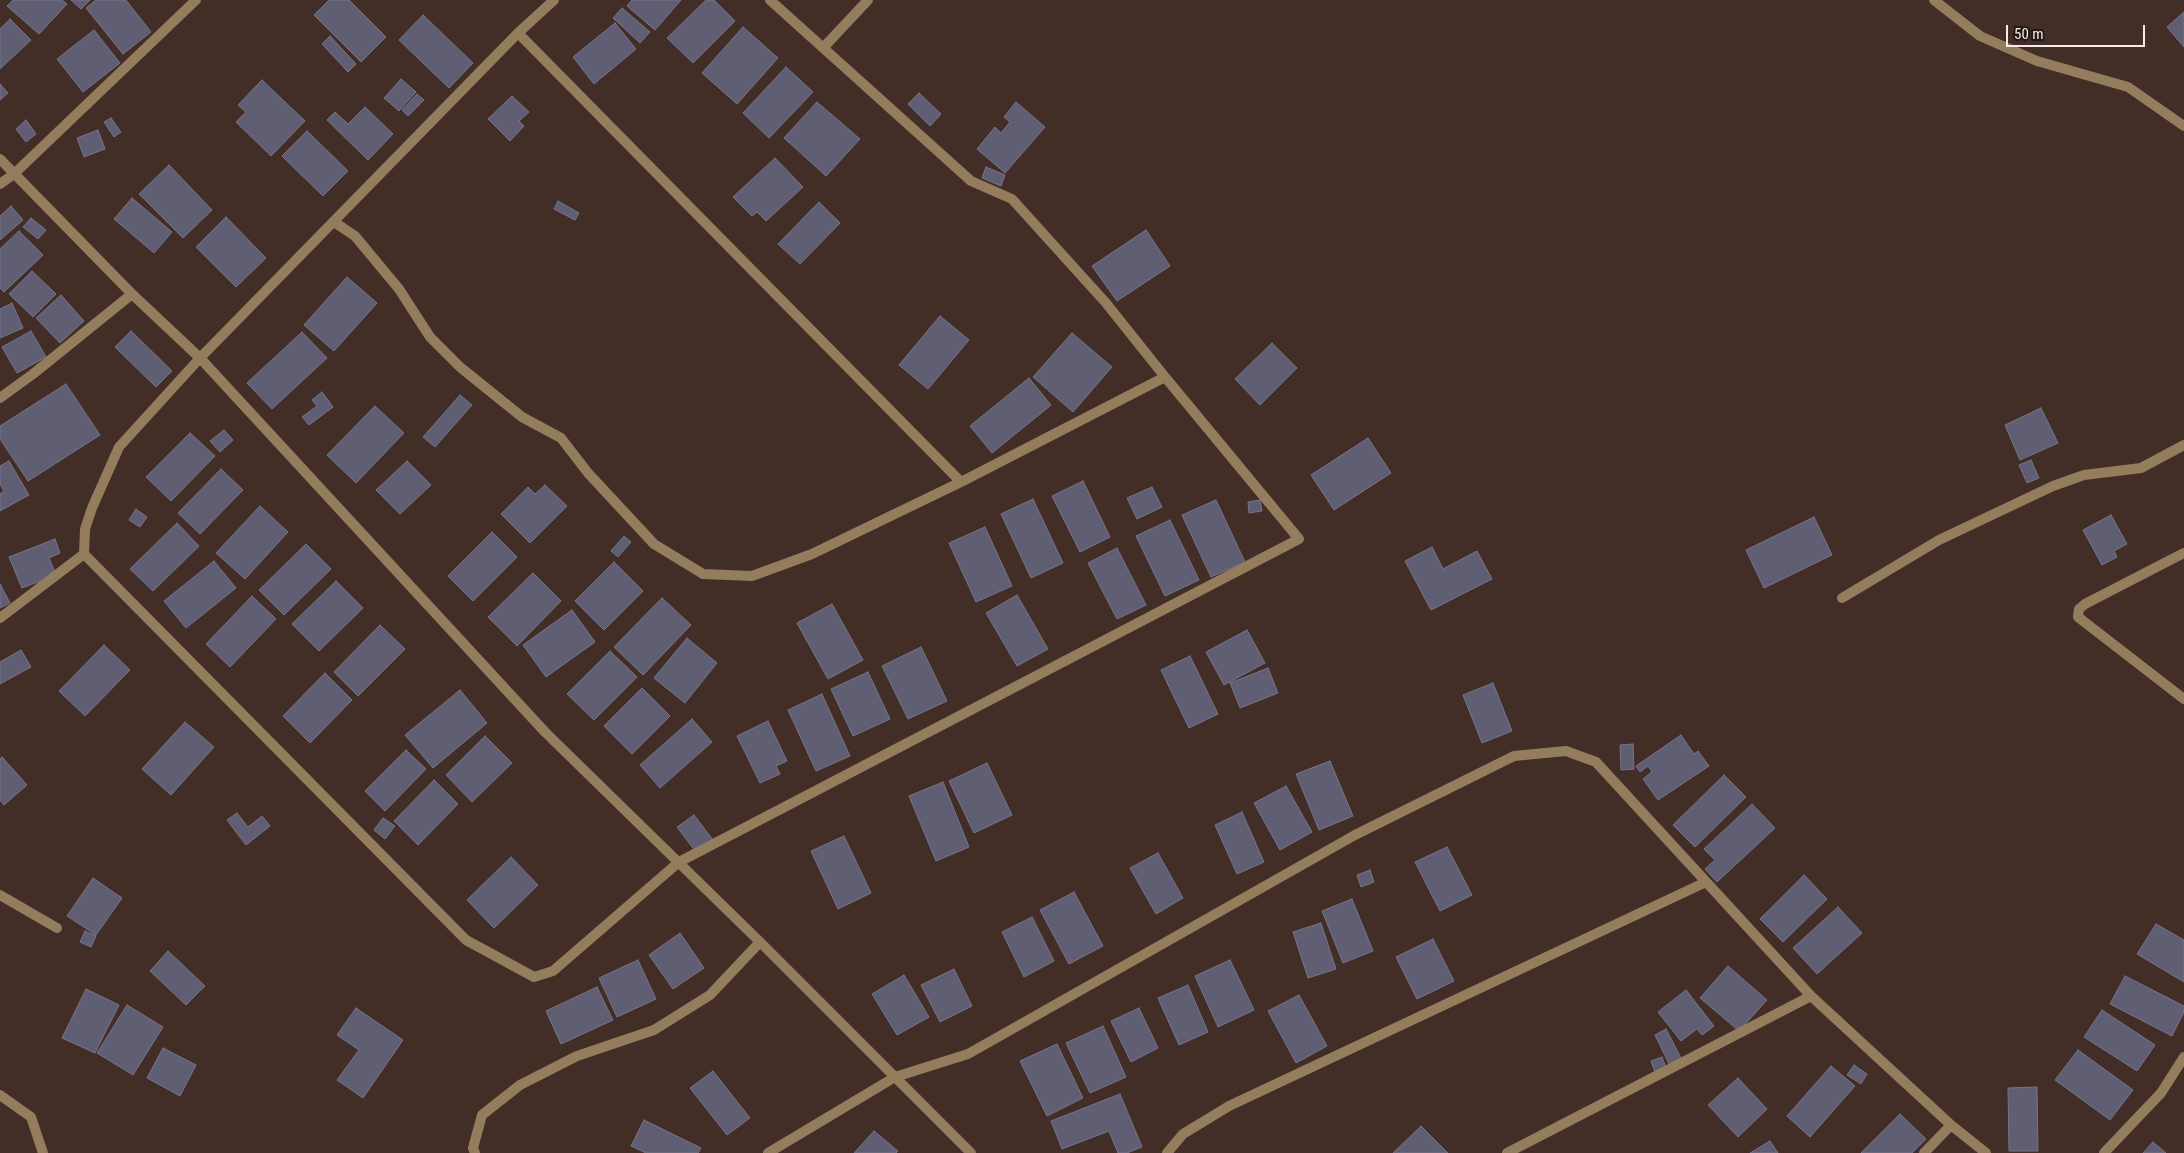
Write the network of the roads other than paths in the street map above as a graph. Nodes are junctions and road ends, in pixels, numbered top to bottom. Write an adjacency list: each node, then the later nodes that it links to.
1 (196, 0): 10 (street)
2 (554, 0): 6 (street)
3 (770, 0): 7 (street)
4 (868, 0): 7 (street)
5 (1934, 0): 8 (street)
6 (518, 33): 12 (street); 18 (street)
7 (823, 48): 15 (street)
8 (2184, 126)
9 (0, 160): 10 (street)
10 (14, 174): 11 (street); 13 (street)
11 (0, 184)
12 (334, 222): 14 (street); 18 (street)
13 (132, 294): 14 (street); 16 (street)
14 (200, 358): 20 (street); 24 (street)
15 (1165, 377): 18 (street); 24 (street)
16 (0, 398)
17 (2184, 445): 21 (street)
18 (961, 482)
19 (2184, 553): 23 (street)
20 (84, 554): 22 (street); 24 (street)
21 (1842, 598)
22 (0, 618)
23 (2184, 699)
24 (678, 862): 28 (street)
25 (1706, 882): 29 (street); 31 (street); 38 (street)
26 (0, 895): 27 (street)
27 (57, 928)
28 (760, 942): 31 (street); 35 (street)
29 (1811, 996): 33 (street); 39 (street)
30 (2184, 1057): 42 (street)
31 (895, 1077): 36 (street); 37 (street)
32 (0, 1096): 34 (street)
33 (1951, 1125): 40 (street); 41 (street)
34 (43, 1153)
35 (474, 1153)
36 (768, 1153)
37 (971, 1153)
38 (1168, 1153)
39 (1507, 1153)
40 (1924, 1153)
41 (1986, 1153)
42 (2104, 1153)

